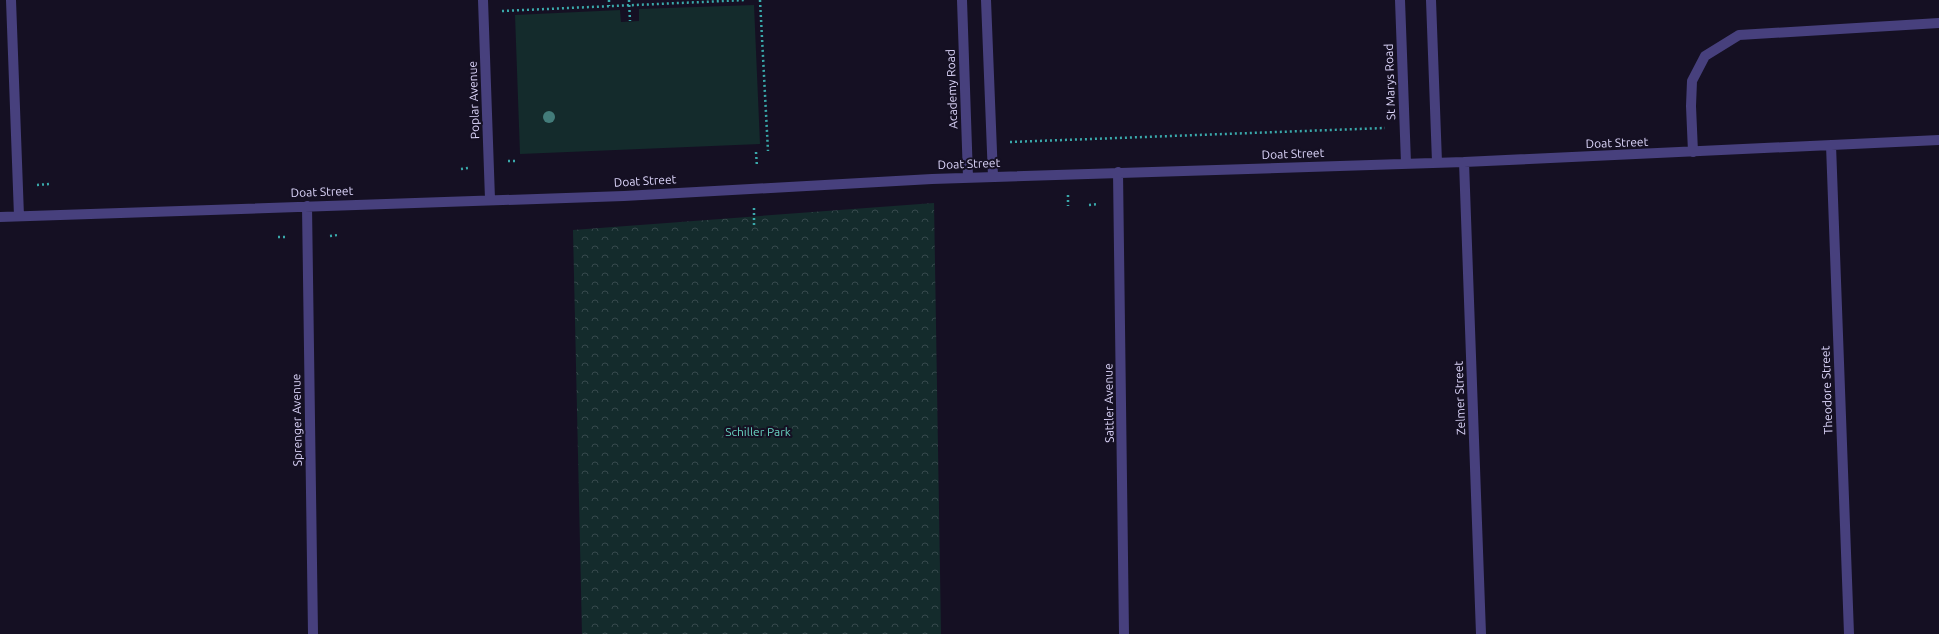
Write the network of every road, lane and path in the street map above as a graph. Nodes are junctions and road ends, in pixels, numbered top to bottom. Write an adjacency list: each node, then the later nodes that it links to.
1 (11, 0): 43 (street)
2 (483, 0): 37 (street, Poplar Avenue)
3 (609, 0): 12 (path)
4 (629, 0): 11 (path)
5 (746, 0): 11 (path)
6 (760, 0): 20 (path)
7 (962, 0): 32 (street, Academy Road)
8 (986, 0): 33 (street)
9 (1400, 0): 27 (street, St Marys Road)
10 (1431, 0): 25 (street)
11 (629, 5): 12 (path); 14 (path)
12 (609, 6): 13 (path)
13 (501, 11)
14 (630, 21)
15 (1939, 23): 22 (street)
16 (1382, 128): 18 (path, Doat Street)
17 (1939, 140): 19 (street, Doat Street)
18 (1017, 142)
19 (1831, 145): 22 (street, Doat Street); 53 (street, Theodore Street)
20 (768, 151)
21 (756, 152): 28 (path)
22 (1693, 152): 26 (street, Doat Street)
23 (508, 161): 24 (path)
24 (515, 161)
25 (1437, 162): 26 (street, Doat Street); 27 (street, Doat Street)
26 (1464, 162): 52 (street, Zelmer Street)
27 (1406, 163): 31 (street, Doat Street)
28 (757, 167)
29 (468, 168): 30 (path)
30 (461, 169)
31 (1118, 172): 33 (street, Doat Street); 51 (street, Sattler Avenue)
32 (968, 177): 33 (street, Doat Street); 37 (street, Doat Street)
33 (993, 177)
34 (50, 184): 35 (path)
35 (36, 185)
36 (1068, 193): 42 (path)
37 (490, 199): 41 (street, Doat Street)
38 (1102, 204): 40 (path)
39 (754, 205): 45 (path)
40 (1089, 205)
41 (307, 206): 43 (street, Doat Street); 50 (street, Sprenger Avenue)
42 (1068, 206)
43 (20, 216): 44 (street, Doat Street)
44 (0, 217)
45 (754, 227)
46 (338, 235): 47 (path)
47 (330, 236)
48 (286, 237): 49 (path)
49 (278, 238)
50 (314, 634)
51 (1124, 634)
52 (1481, 634)
53 (1849, 634)

